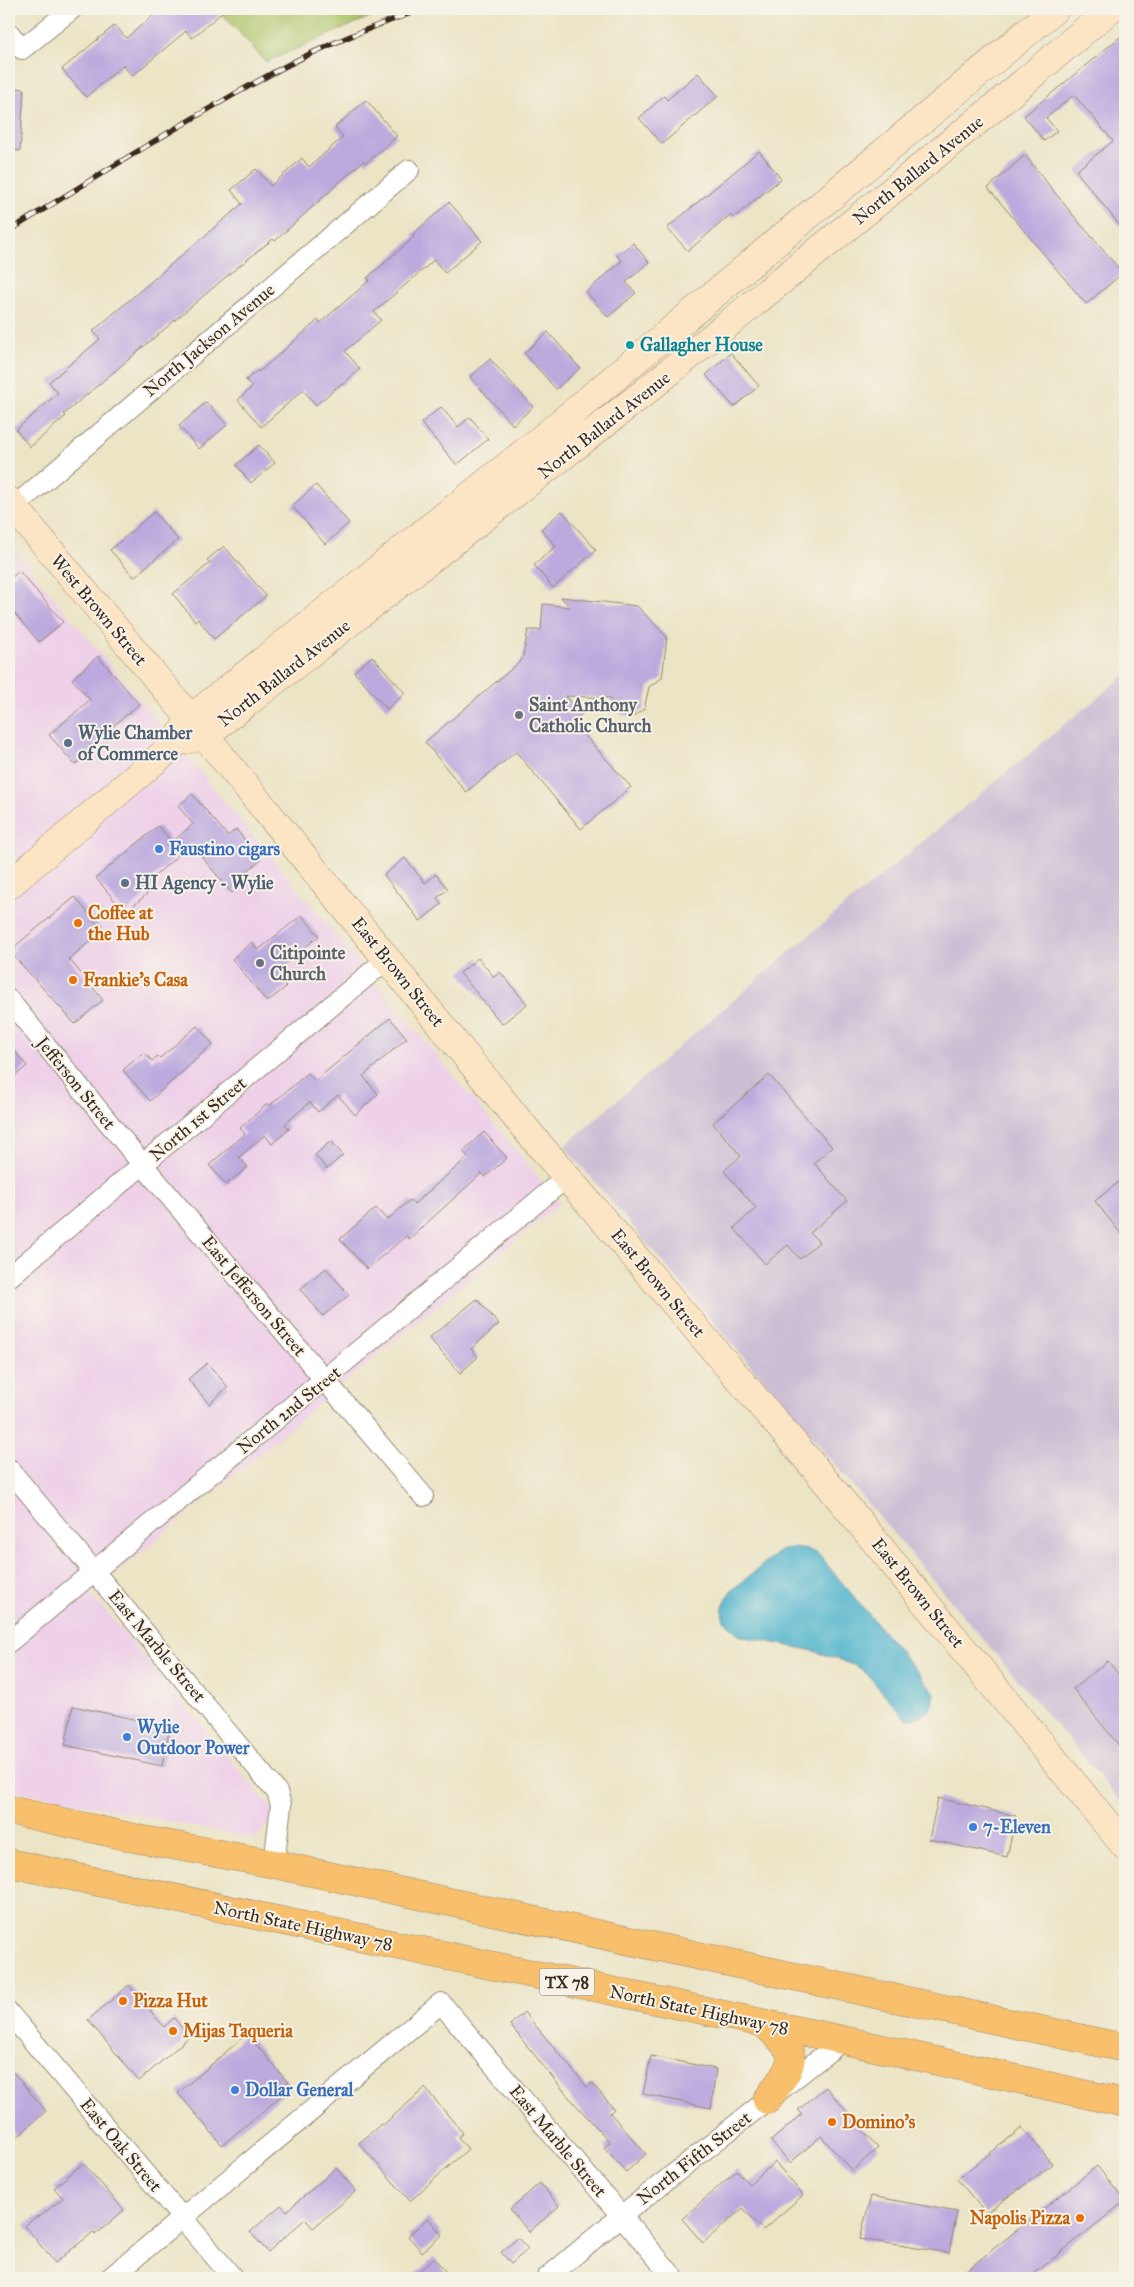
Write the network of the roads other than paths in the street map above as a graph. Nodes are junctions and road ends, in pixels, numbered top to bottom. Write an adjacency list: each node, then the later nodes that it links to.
1 (72, 9): 4 (street)
2 (1055, 9): 7 (main road, North Ballard Avenue)
3 (1110, 9): 7 (main road, North Ballard Avenue)
4 (9, 33)
5 (410, 170): 6 (street, North Jackson Avenue)
6 (10, 506): 7 (main road, West Brown Street)
7 (197, 727): 8 (main road, North Ballard Avenue); 9 (main road, East Brown Street)
8 (9, 884)
9 (387, 959): 11 (street, North 1st Street); 12 (main road, East Brown Street)
10 (9, 1000): 11 (street, Jefferson Street)
11 (144, 1165): 13 (street, North 1st Street); 14 (street, East Jefferson Street)
12 (568, 1176): 14 (street, North 2nd Street); 20 (main road, East Brown Street)
13 (9, 1277)
14 (325, 1380): 16 (street, East Jefferson Street); 17 (street, North 2nd Street)
15 (9, 1469): 17 (street, East Marble Street)
16 (423, 1496)
17 (94, 1571): 18 (street, North 2nd Street); 22 (street, East Marble Street)
18 (9, 1642)
19 (9, 1810): 22 (main road)
20 (1125, 1846)
21 (9, 1863): 24 (main road, North State Highway 78 / TX 78)
22 (274, 1864): 26 (main road)
23 (9, 2013): 30 (street, East Oak Street)
24 (764, 2024): 25 (main road, North State Highway 78 / TX 78); 27 (main road)
25 (843, 2040): 27 (street, North Fifth Street); 28 (main road, North State Highway 78 / TX 78)
26 (1125, 2048)
27 (767, 2100): 29 (street, North Fifth Street)
28 (1125, 2103)
29 (621, 2216): 30 (street, East Marble Street); 33 (street, North Fifth Street); 34 (street, East Marble Street)
30 (184, 2219): 31 (street); 32 (street, East Oak Street)
31 (110, 2278)
32 (233, 2278)
33 (547, 2278)
34 (674, 2278)

